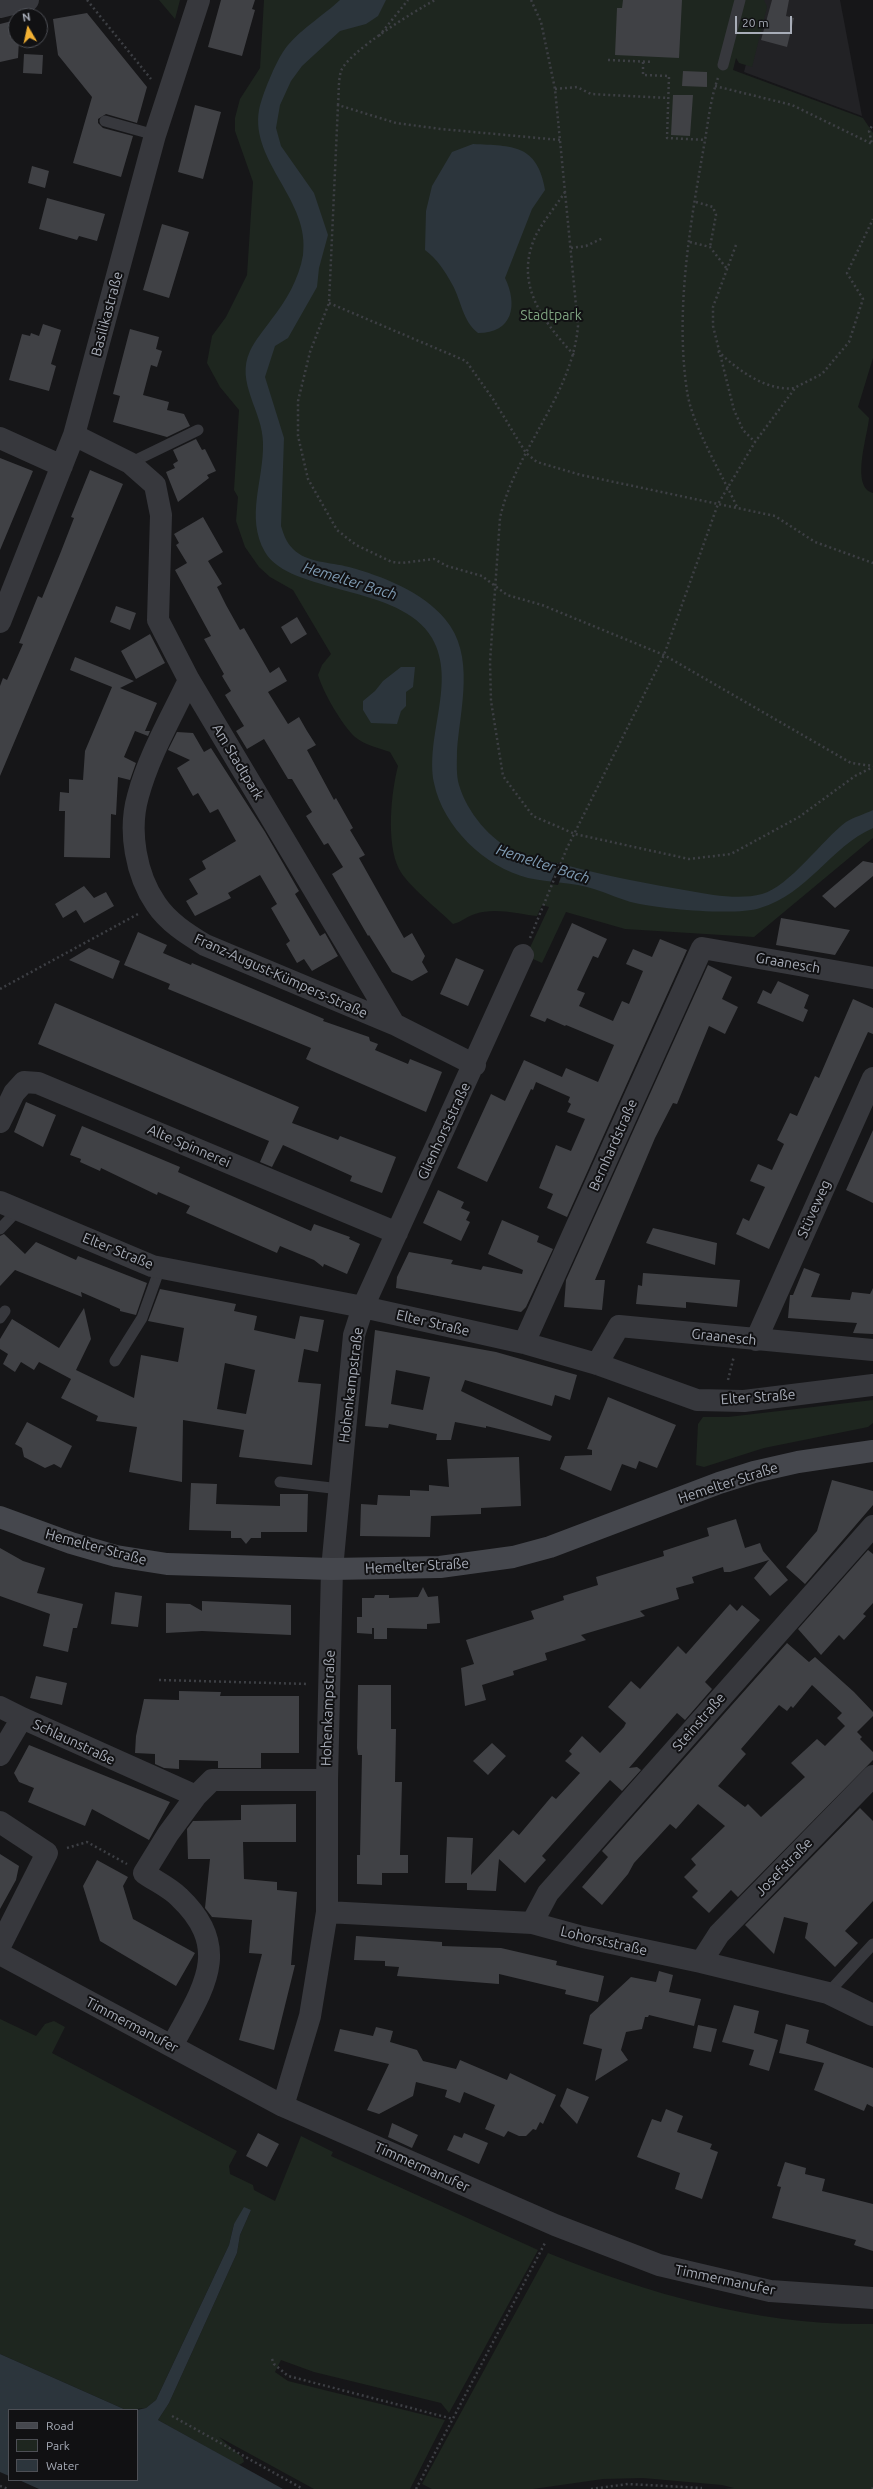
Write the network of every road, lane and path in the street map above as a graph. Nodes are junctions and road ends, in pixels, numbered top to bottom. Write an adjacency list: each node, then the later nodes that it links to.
1 (28, 0): 8 (street)
2 (87, 0): 16 (path)
3 (199, 0): 16 (street, Basilikastraße)
4 (408, 0): 9 (path)
5 (435, 0): 9 (path)
6 (531, 0): 15 (path)
7 (740, 0): 13 (lane)
8 (0, 7)
9 (377, 39): 18 (path)
10 (608, 60): 11 (path)
11 (643, 62): 12 (path); 17 (path)
12 (653, 62)
13 (723, 65): 14 (path)
14 (715, 86): 20 (path); 23 (path)
15 (555, 89): 17 (path); 22 (path)
16 (166, 97): 21 (street, Basilikastraße)
17 (668, 98): 23 (path)
18 (338, 105): 22 (path); 33 (path)
19 (105, 121): 21 (lane)
20 (873, 124)
21 (155, 135): 38 (street, Basilikastraße)
22 (560, 140): 24 (path)
23 (706, 140): 25 (path)
24 (565, 192): 31 (path); 35 (path)
25 (696, 202): 28 (path); 30 (path)
26 (873, 219): 36 (path)
27 (603, 238): 31 (path)
28 (690, 242): 30 (path); 44 (path)
29 (736, 244): 32 (path)
30 (710, 247): 32 (path)
31 (571, 248): 35 (path)
32 (727, 270): 34 (path)
33 (329, 303): 41 (path); 48 (path)
34 (717, 350): 36 (path); 40 (path)
35 (574, 355): 41 (path)
36 (796, 387): 40 (path)
37 (198, 430): 42 (lane)
38 (74, 435): 42 (street, Am Stadtpark); 43 (street, Basilikastraße)
39 (0, 438): 43 (street)
40 (755, 442): 44 (path)
41 (526, 453): 45 (path); 48 (path)
42 (130, 463): 51 (street, Am Stadtpark)
43 (62, 466): 49 (street, Basilikastraße)
44 (728, 487): 45 (path); 46 (path)
45 (718, 504): 46 (path); 50 (path)
46 (737, 508): 47 (path)
47 (873, 563)
48 (496, 587): 50 (path); 53 (path)
49 (1, 619)
50 (664, 655): 52 (path); 53 (path)
51 (189, 680): 54 (street, Franz-August-Kümpers-Straße); 59 (street, Am Stadtpark)
52 (873, 766): 53 (path)
53 (575, 834): 56 (path)
54 (156, 905): 58 (path); 59 (street, Franz-August-Kümpers-Straße)
55 (702, 948): 57 (street, Graanesch); 69 (street, Bernhardstraße)
56 (523, 955): 60 (street, Glienhorststraße)
57 (873, 978)
58 (0, 989)
59 (394, 1024): 60 (street)
60 (475, 1065): 65 (street, Glienhorststraße)
61 (873, 1078): 68 (street, Stüveweg)
62 (0, 1122): 65 (street, Alte Spinnerei)
63 (9, 1206): 64 (lane); 66 (street, Elter Straße)
64 (0, 1229)
65 (397, 1233): 67 (street, Glienhorststraße)
66 (160, 1268): 67 (street, Elter Straße); 71 (lane)
67 (363, 1307): 69 (street, Elter Straße); 77 (street, Hohenkampstraße)
68 (747, 1339): 70 (street, Graanesch); 72 (street, Graanesch); 74 (path)
69 (524, 1343): 72 (street, Elter Straße)
70 (873, 1350)
71 (115, 1361)
72 (597, 1364): 74 (street, Elter Straße)
73 (873, 1385): 74 (street, Elter Straße)
74 (723, 1401)
75 (873, 1451): 80 (main road, Hemelter Straße)
76 (280, 1482): 77 (lane)
77 (340, 1489): 80 (street, Hohenkampstraße)
78 (0, 1517): 80 (main road, Hemelter Straße)
79 (873, 1526): 93 (street, Steinstraße)
80 (332, 1569): 82 (street, Hohenkampstraße)
81 (159, 1680): 82 (path)
82 (329, 1684): 87 (street, Hohenkampstraße)
83 (0, 1707): 84 (street, Schlaunstraße)
84 (22, 1718): 85 (street, Schlaunstraße); 88 (street, Schlaunstraße)
85 (0, 1755)
86 (873, 1776): 97 (street, Josefstraße)
87 (326, 1780): 88 (street); 92 (street, Hohenkampstraße)
88 (196, 1796): 91 (street)
89 (0, 1822): 90 (street)
90 (47, 1853): 91 (path); 95 (street)
91 (144, 1873): 100 (street)
92 (327, 1912): 93 (street, Lohorststraße); 101 (street, Hohenkampstraße)
93 (532, 1923): 97 (street, Lohorststraße)
94 (873, 1944): 98 (lane)
95 (0, 1946)
96 (0, 1954): 100 (street, Timmermanufer)
97 (701, 1962): 98 (street, Lohorststraße)
98 (828, 1993): 99 (street, Lohorststraße)
99 (873, 2015)
100 (172, 2046): 101 (street, Timmermanufer)
101 (283, 2106): 102 (street, Timmermanufer)
102 (555, 2225): 103 (street, Timmermanufer); 106 (path)
103 (873, 2298)
104 (272, 2359): 106 (path)
105 (172, 2416): 110 (path)
106 (453, 2418): 111 (path)
107 (0, 2486): 109 (path)
108 (702, 2488): 112 (path)
109 (8, 2489)
110 (303, 2489)
111 (416, 2489)
112 (591, 2489)

